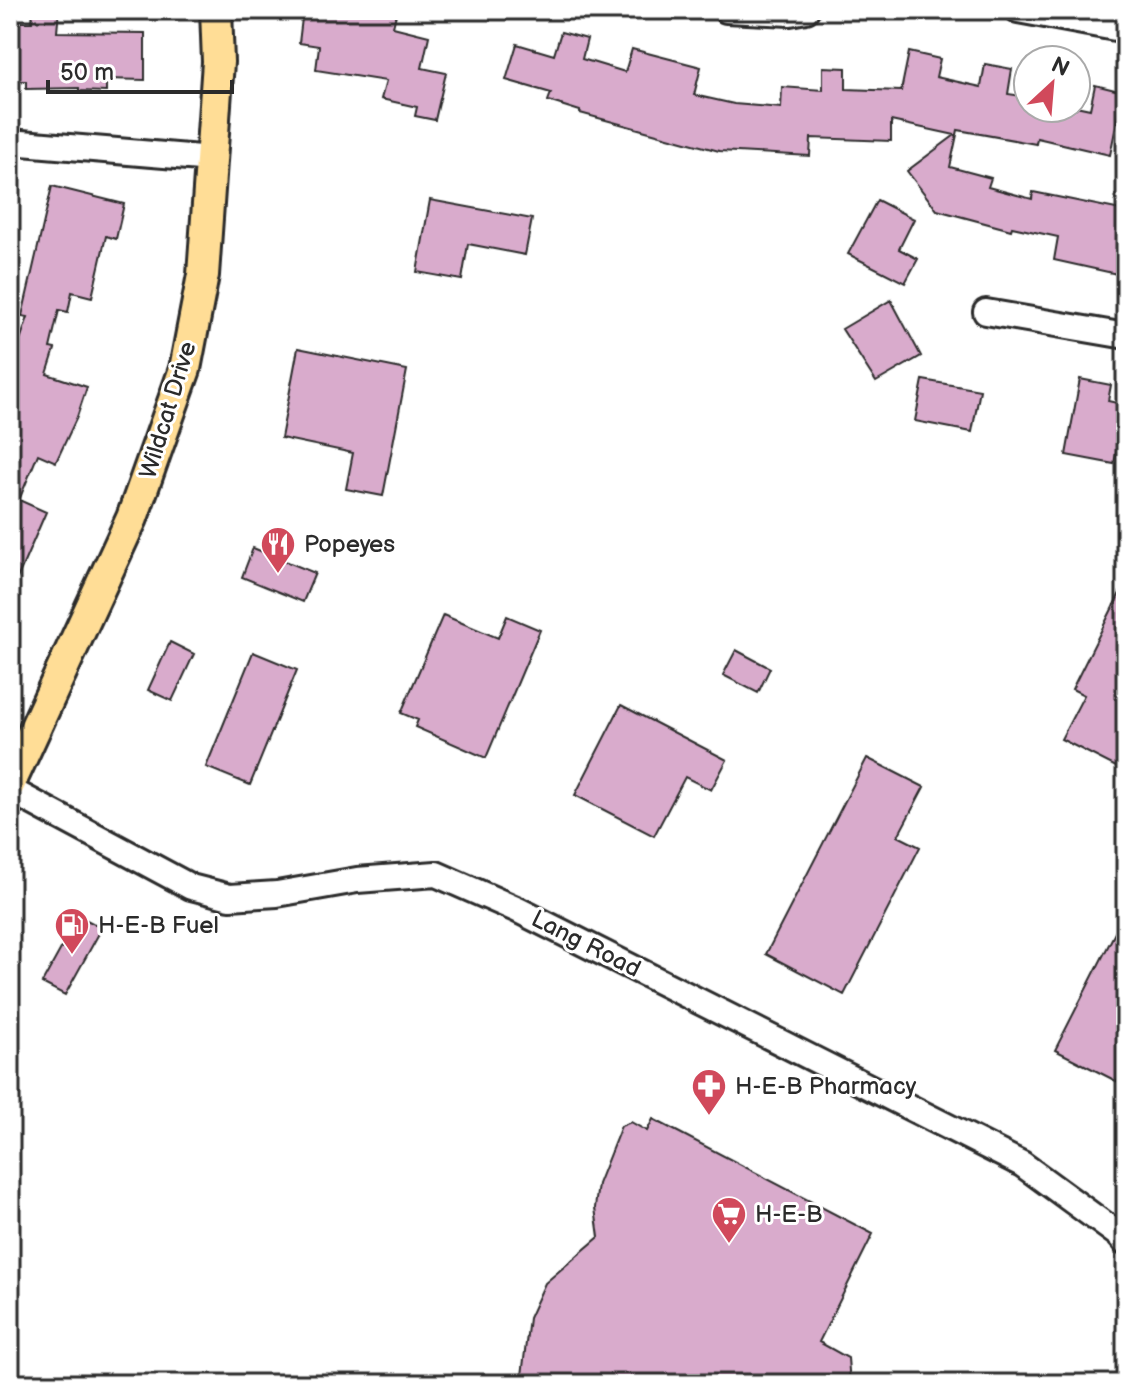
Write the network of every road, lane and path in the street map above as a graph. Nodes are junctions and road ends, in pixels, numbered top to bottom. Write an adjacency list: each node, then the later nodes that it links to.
1 (216, 10): 8 (main road, Wildcat Drive)
2 (726, 10): 3 (street)
3 (806, 10)
4 (1018, 10): 5 (street)
5 (1098, 17): 6 (street)
6 (1126, 30)
7 (10, 142): 8 (street)
8 (212, 159): 11 (main road, Wildcat Drive)
9 (986, 312): 10 (street)
10 (1126, 336)
11 (10, 783)
12 (10, 790): 13 (street, Lang Road)
13 (1124, 1235)

